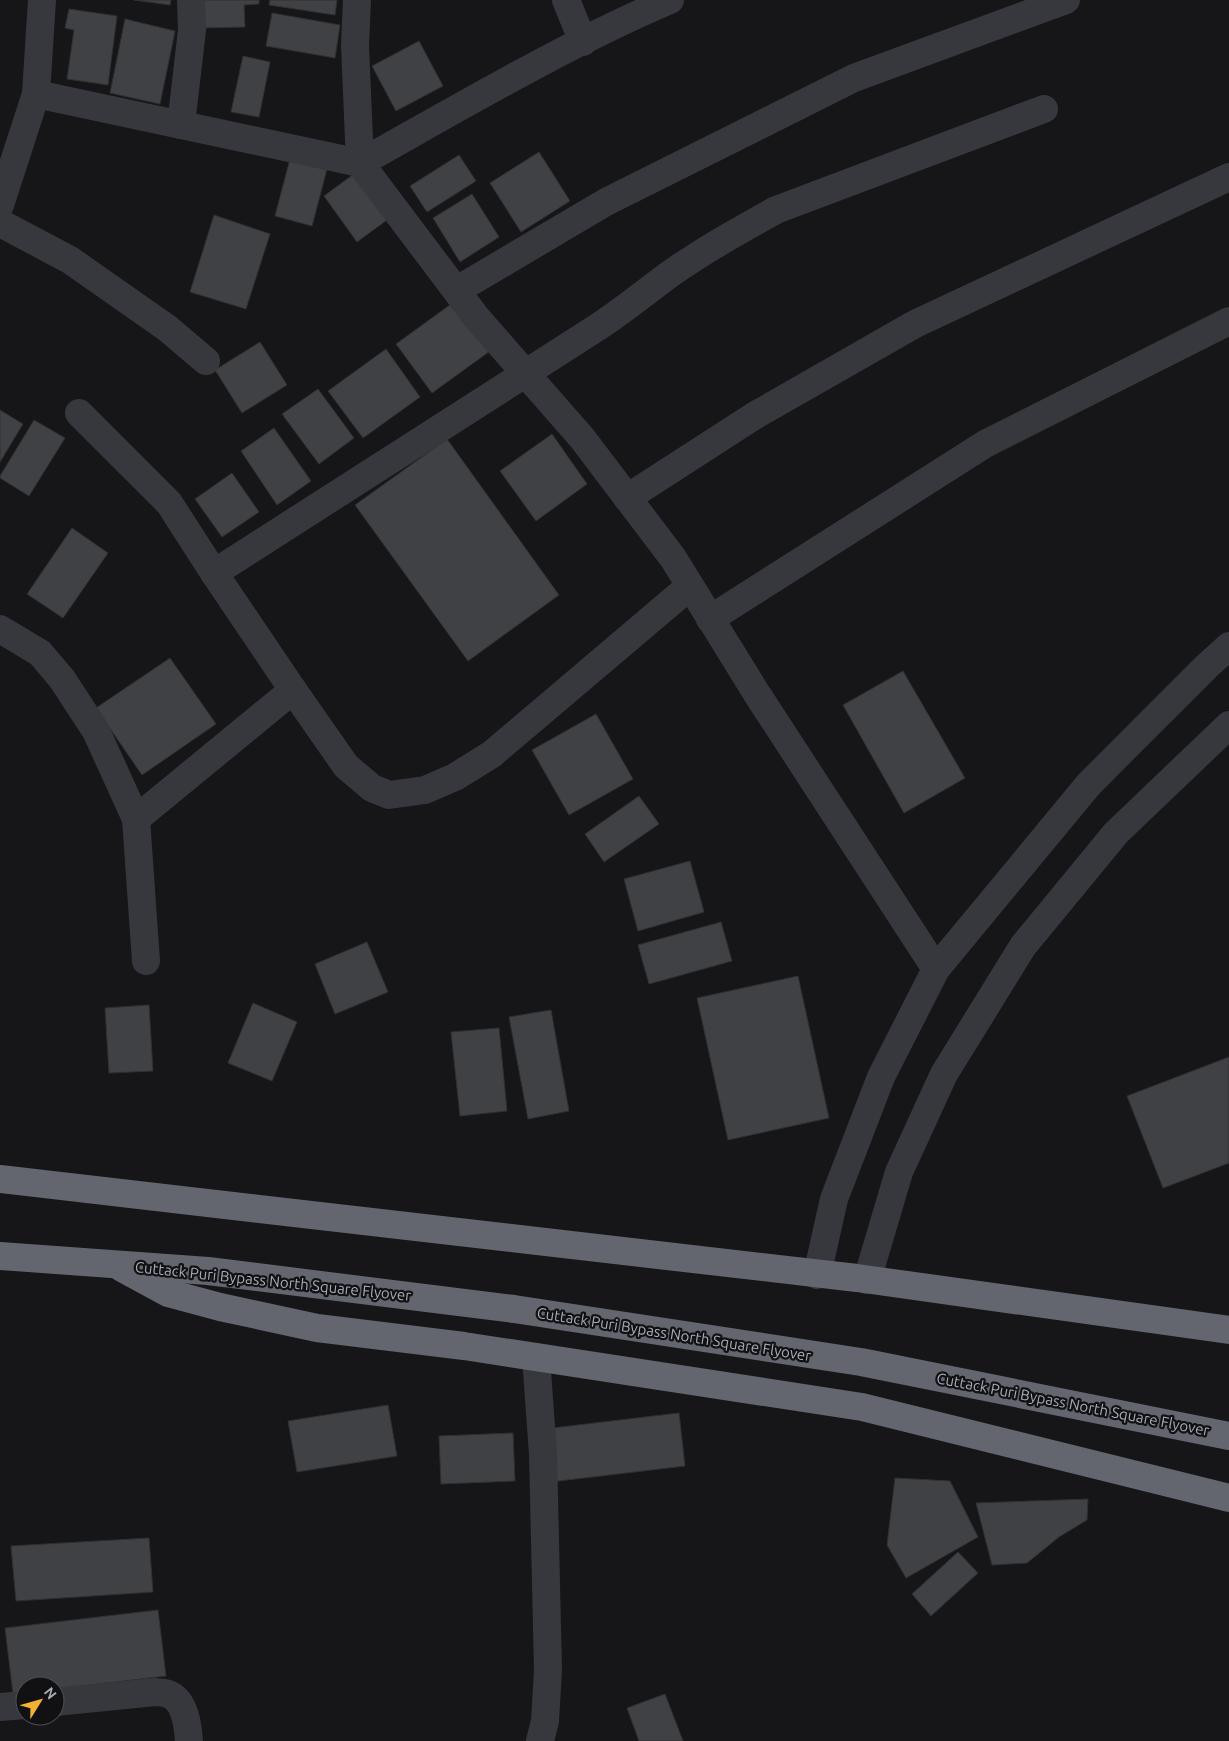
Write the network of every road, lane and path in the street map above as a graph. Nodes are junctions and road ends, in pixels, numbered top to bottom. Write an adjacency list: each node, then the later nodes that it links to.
1 (42, 0): 8 (street)
2 (191, 0): 10 (street)
3 (357, 0): 11 (street)
4 (566, 0): 7 (street)
5 (670, 0): 7 (street)
6 (1066, 0): 15 (street)
7 (583, 42): 11 (street)
8 (36, 94): 10 (street); 13 (street)
9 (1044, 109): 18 (street)
10 (181, 125): 11 (street)
11 (360, 163): 15 (street)
12 (1229, 177): 20 (street)
13 (0, 205)
14 (0, 223): 17 (street)
15 (456, 290): 18 (street)
16 (1229, 321): 23 (street)
17 (206, 361)
18 (526, 374): 20 (street); 21 (street)
19 (79, 412): 21 (street)
20 (628, 498): 22 (street)
21 (214, 573): 26 (street)
22 (690, 586): 23 (street); 26 (street)
23 (710, 619): 30 (street)
24 (0, 629): 28 (street)
25 (1229, 646): 30 (street)
26 (293, 690): 28 (street)
27 (1229, 725): 35 (street)
28 (136, 819): 29 (street)
29 (146, 960)
30 (936, 969): 34 (street)
31 (0, 1180): 34 (highway)
32 (0, 1256): 33 (highway, Cuttack Puri Bypass North Square Flyover)
33 (114, 1264): 37 (highway); 38 (highway, Cuttack Puri Bypass North Square Flyover)
34 (821, 1275): 35 (highway)
35 (862, 1279): 36 (highway)
36 (1229, 1330)
37 (536, 1357): 39 (highway); 44 (street)
38 (1229, 1436)
39 (1229, 1498)
40 (65, 1701): 43 (street)
41 (15, 1705): 42 (street)
42 (0, 1707)
43 (189, 1741)
44 (540, 1741)

